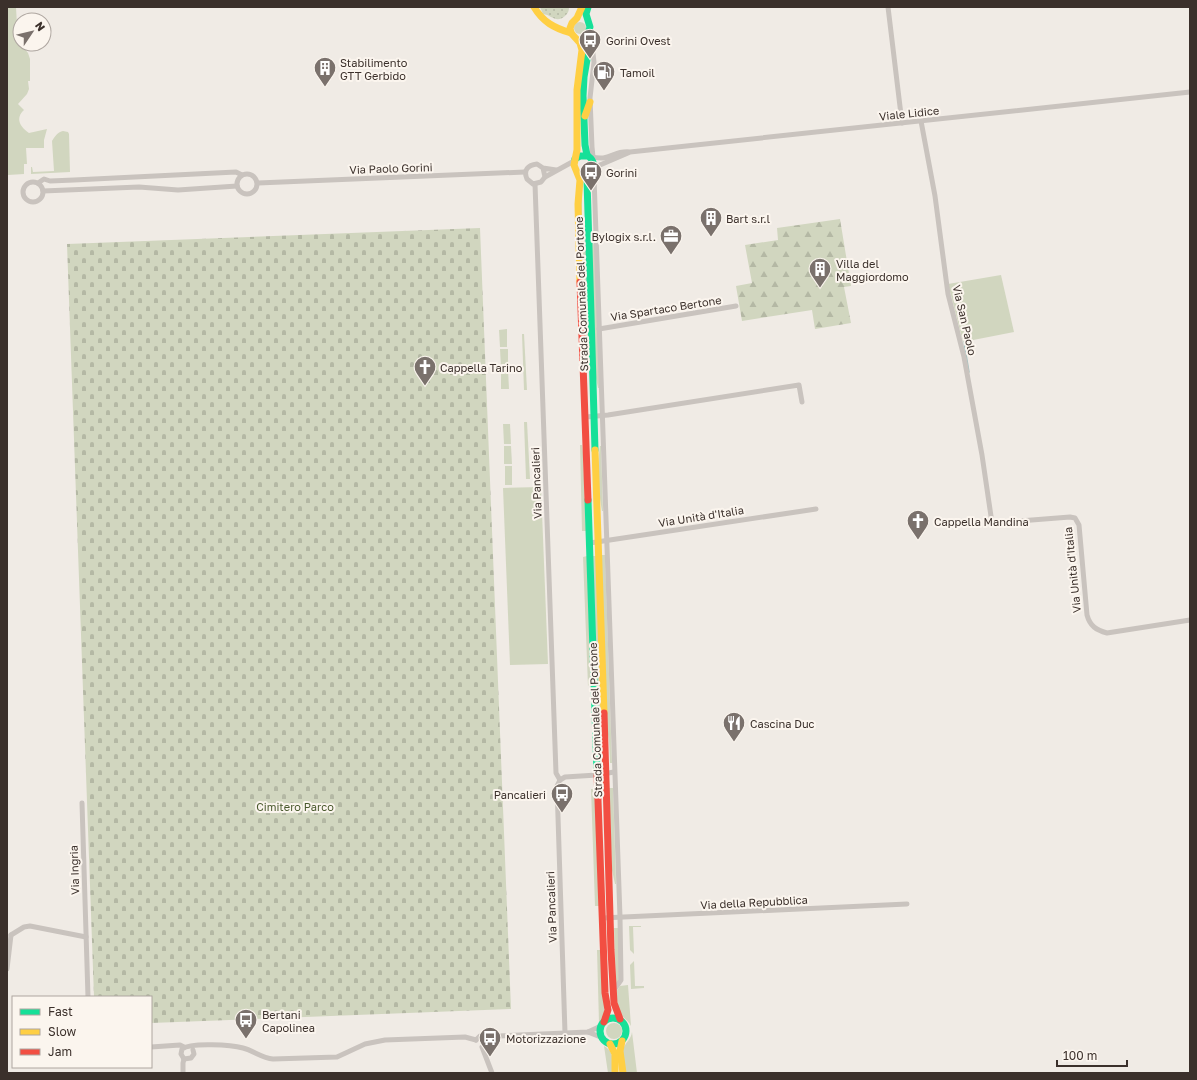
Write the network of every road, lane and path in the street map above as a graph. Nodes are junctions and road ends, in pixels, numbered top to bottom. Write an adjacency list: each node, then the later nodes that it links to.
1 (534, 7): 6 (street)
2 (582, 7): 5 (street, Strada Comunale del Portone)
3 (588, 7): 7 (street, Strada Comunale del Portone)
4 (888, 7): 14 (street)
5 (574, 20): 6 (street); 7 (street); 8 (street, Strada Comunale del Portone)
6 (556, 28): 8 (street)
7 (588, 28): 8 (street); 10 (street, Strada Comunale del Portone)
8 (574, 35): 18 (street, Strada Comunale del Portone)
9 (1190, 92): 13 (street, Viale Lidice)
10 (587, 102): 11 (street); 12 (street, Strada Comunale del Portone); 15 (street, Strada Comunale del Portone)
11 (587, 112): 12 (street); 15 (street, Strada Comunale del Portone)
12 (583, 120): 17 (street, Strada Comunale del Portone)
13 (921, 121): 14 (street, Viale Lidice); 39 (street, Via San Paolo)
14 (902, 123): 16 (street, Viale Lidice)
15 (592, 125): 17 (street, Strada Comunale del Portone)
16 (630, 152): 17 (street, Viale Lidice); 22 (street, Viale Lidice)
17 (590, 156): 18 (street); 22 (street, Strada Comunale del Portone)
18 (575, 160): 20 (street); 21 (street, Strada Comunale del Portone)
19 (543, 168): 20 (street, Via Paolo Gorini); 23 (street, Via Paolo Gorini); 25 (street)
20 (559, 169): 21 (street, Via Paolo Gorini); 25 (street)
21 (576, 170): 22 (street); 37 (street, Strada Comunale del Portone)
22 (591, 171): 31 (street, Strada Comunale del Portone); 32 (street, Strada Comunale del Portone)
23 (525, 172): 27 (street, Via Paolo Gorini); 28 (street)
24 (242, 175): 26 (street, Via Paolo Gorini); 27 (street, Via Paolo Gorini); 29 (street)
25 (545, 177): 28 (street)
26 (38, 183): 30 (street); 30 (street)
27 (258, 183): 29 (street)
28 (535, 184): 46 (street, Via Pancalieri)
29 (237, 186): 30 (street)
30 (44, 191)
31 (587, 224): 32 (street, Strada Comunale del Portone); 36 (street, Strada Comunale del Portone)
32 (596, 242): 34 (street, Strada Comunale del Portone)
33 (736, 306): 34 (street, Via Spartaco Bertone)
34 (599, 329): 36 (street, Strada Comunale del Portone)
35 (802, 402): 36 (street)
36 (598, 416): 37 (street); 40 (street, Strada Comunale del Portone)
37 (586, 417): 41 (street, Strada Comunale del Portone)
38 (816, 509): 40 (street, Via Unità d'Italia)
39 (992, 523): 42 (street, Via Unità d'Italia)
40 (602, 541): 41 (street, Via Unità d'Italia); 43 (street, Strada Comunale del Portone); 44 (street, Strada Comunale del Portone)
41 (590, 543): 45 (street, Strada Comunale del Portone)
42 (1190, 620)
43 (614, 772): 44 (street); 49 (street, Strada Comunale del Portone)
44 (606, 774): 45 (street); 51 (street, Strada Comunale del Portone)
45 (597, 775): 46 (street); 50 (street, Strada Comunale del Portone)
46 (560, 780): 60 (street, Via Pancalieri)
47 (82, 803): 53 (street, Via Ingria)
48 (907, 904): 49 (street, Via della Repubblica)
49 (620, 917): 51 (street, Via della Repubblica); 55 (street, Strada Comunale del Portone)
50 (602, 918): 51 (street, Via della Repubblica); 58 (street, Strada Comunale del Portone)
51 (610, 918): 55 (street, Strada Comunale del Portone)
52 (9, 933): 53 (street); 54 (street)
53 (86, 937): 56 (street, Via Ingria)
54 (7, 969)
55 (614, 990): 57 (street, Strada Comunale del Portone)
56 (88, 996)
57 (620, 1019): 58 (street); 64 (street)
58 (603, 1024): 59 (street); 61 (street)
59 (588, 1032): 60 (street); 61 (street)
60 (565, 1033): 62 (street)
61 (603, 1038): 65 (street)
62 (487, 1039): 63 (street); 68 (street)
63 (476, 1040): 66 (street); 68 (street)
64 (622, 1041): 65 (street); 75 (street)
65 (610, 1044): 74 (street)
66 (207, 1045): 69 (street); 70 (street)
67 (152, 1047): 69 (street)
68 (482, 1047): 73 (street)
69 (185, 1048): 70 (street); 71 (street)
70 (193, 1050): 71 (street)
71 (184, 1059): 72 (street)
72 (183, 1073)
73 (492, 1073)
74 (615, 1073)
75 (623, 1073)

